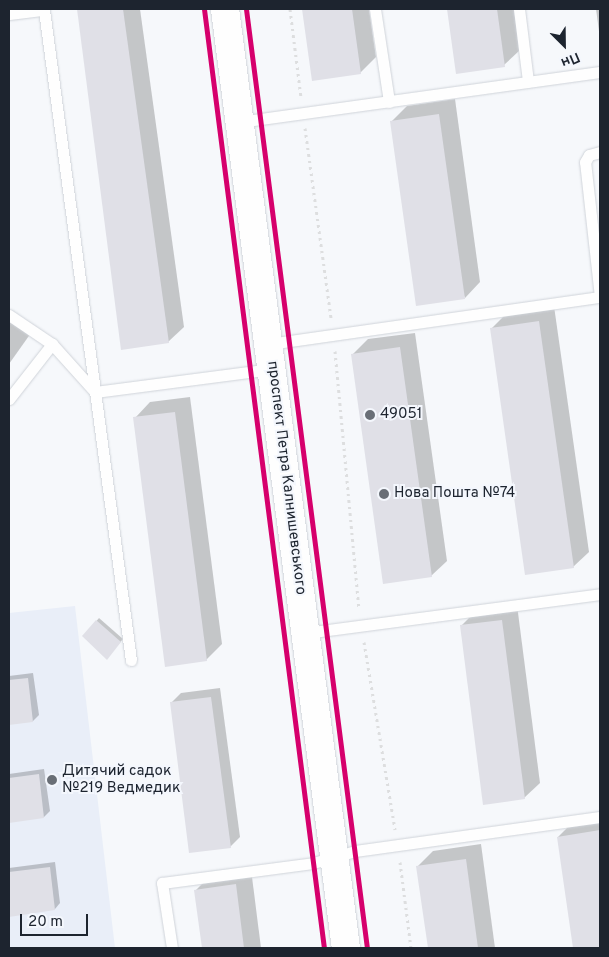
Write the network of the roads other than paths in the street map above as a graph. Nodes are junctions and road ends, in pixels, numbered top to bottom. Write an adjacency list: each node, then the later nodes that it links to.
1 (225, 9): 8 (street, проспект Петра Калнишевського)
2 (375, 9): 7 (lane)
3 (519, 9): 6 (lane)
4 (9, 14): 13 (lane)
5 (600, 72): 6 (lane)
6 (528, 81): 7 (lane)
7 (389, 102): 8 (lane)
8 (239, 122): 12 (street, проспект Петра Калнишевського)
9 (600, 152): 12 (lane)
10 (9, 315): 11 (lane)
11 (52, 344): 13 (lane); 14 (lane)
12 (270, 356): 13 (lane); 16 (street, проспект Петра Калнишевського)
13 (95, 392): 17 (lane)
14 (9, 399)
15 (600, 594): 16 (lane)
16 (305, 633): 19 (street, проспект Петра Калнишевського)
17 (131, 660)
18 (600, 816): 19 (lane)
19 (334, 855): 20 (lane); 21 (street, проспект Петра Калнишевського)
20 (172, 948)
21 (346, 948)

